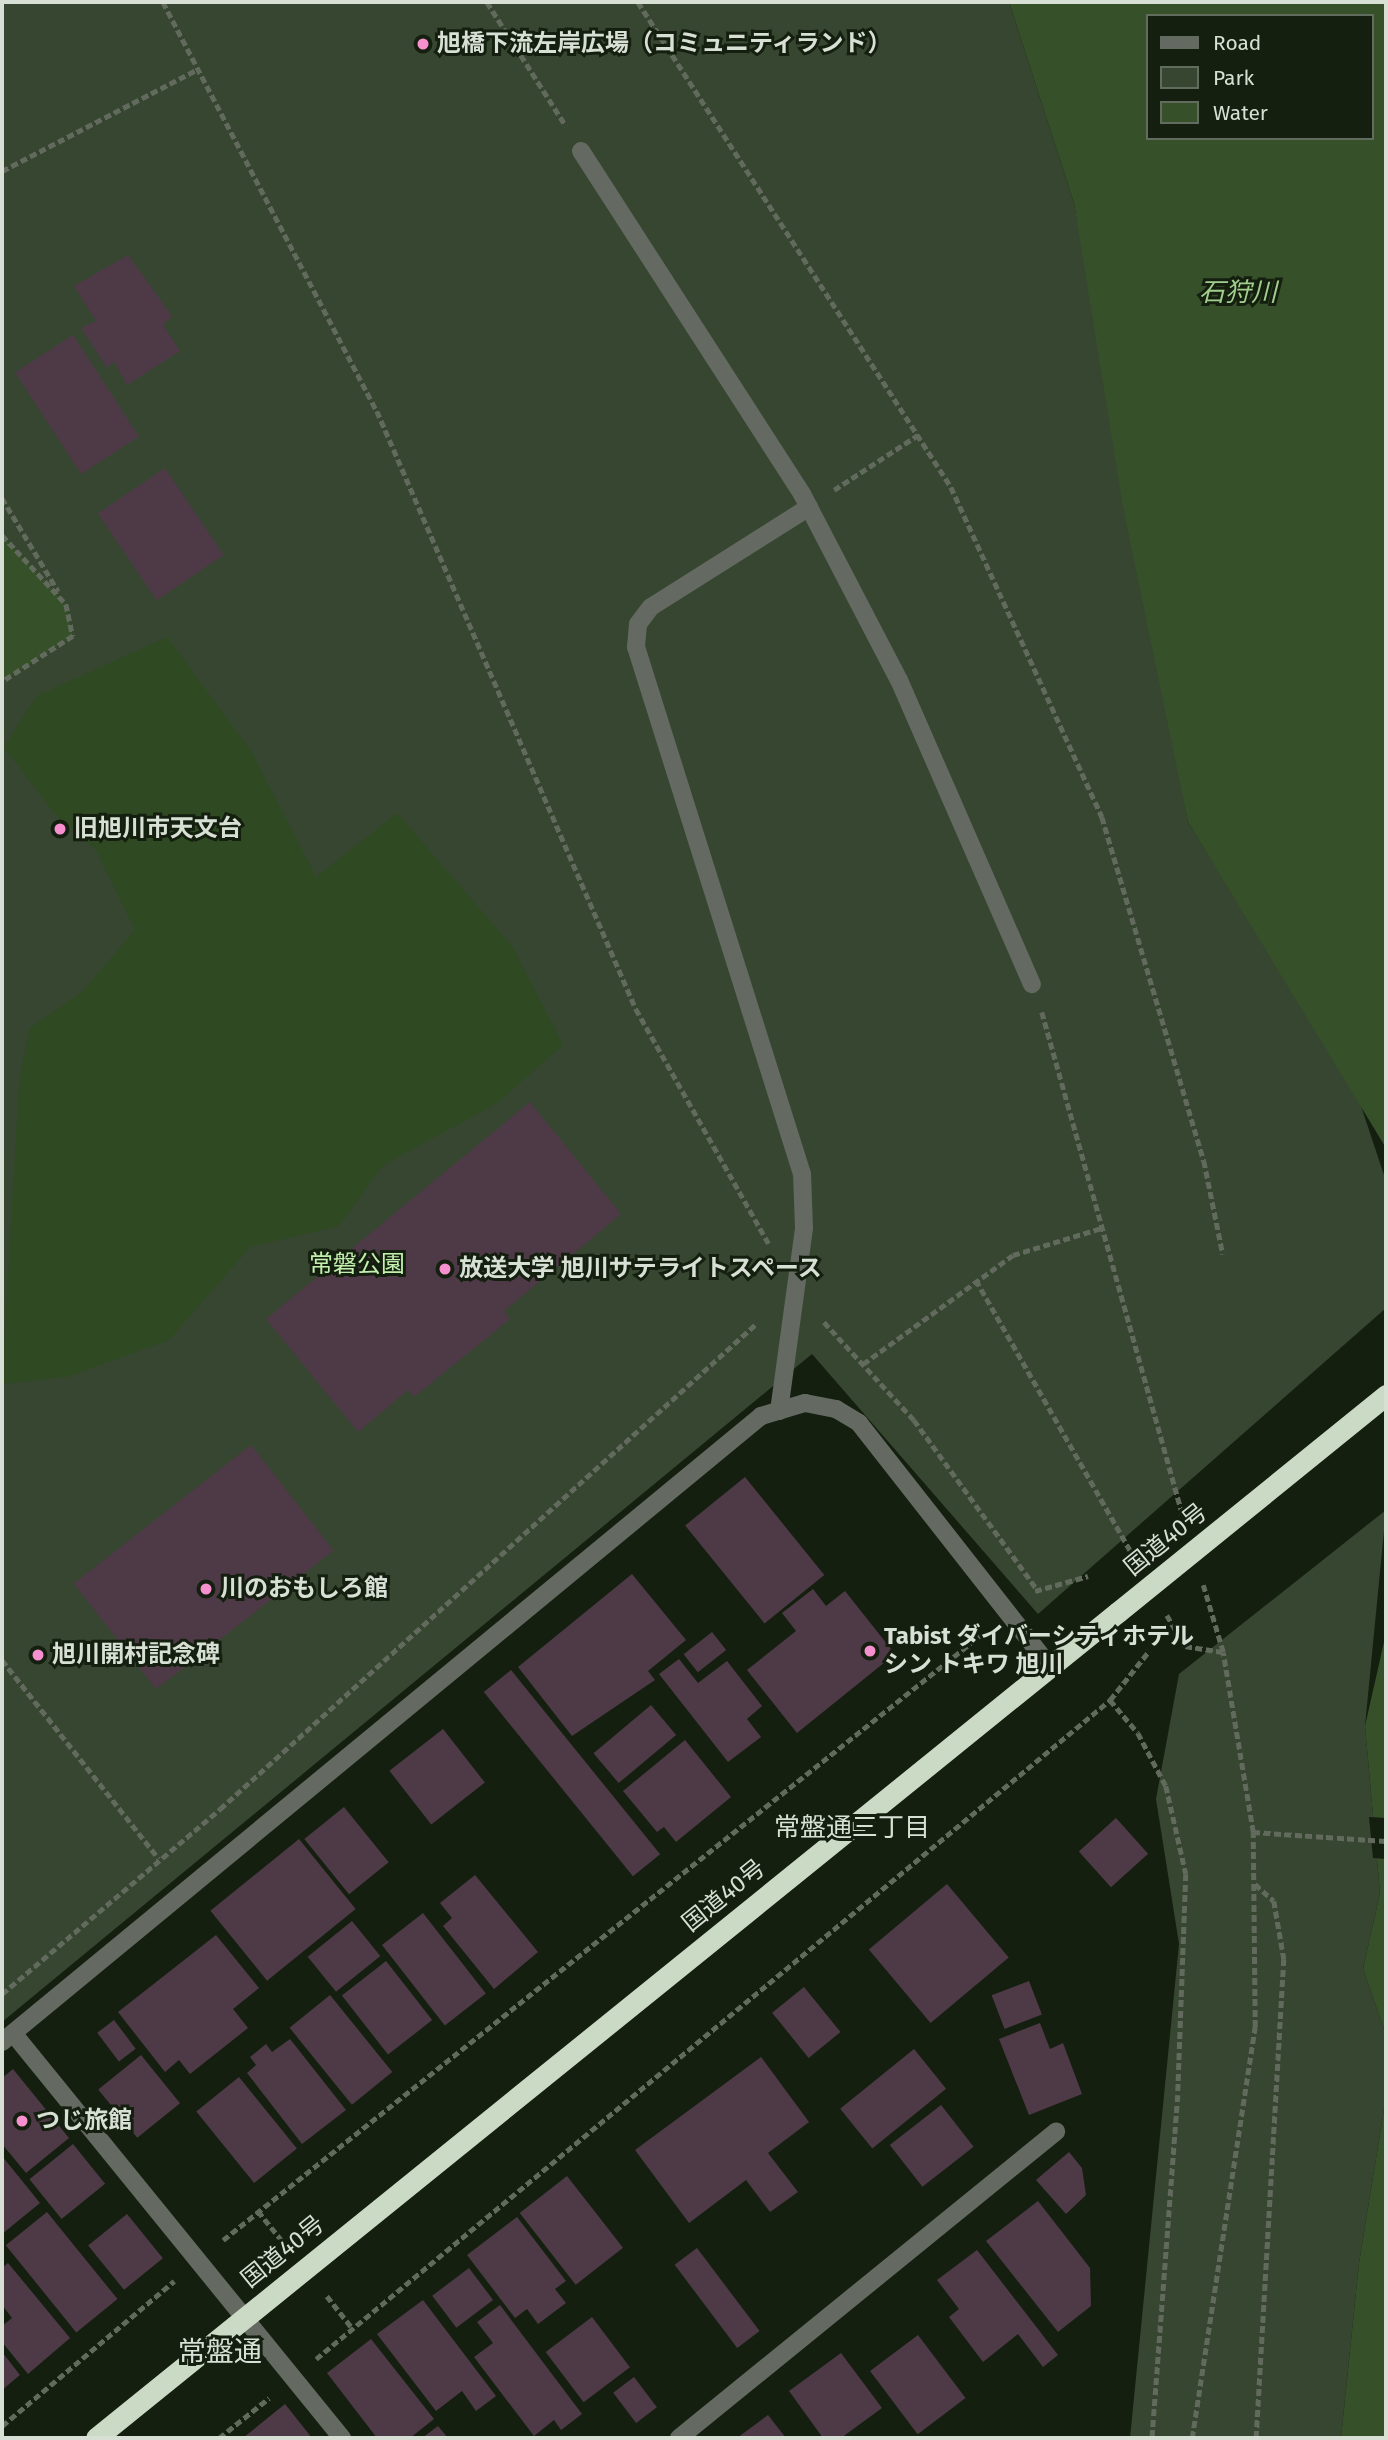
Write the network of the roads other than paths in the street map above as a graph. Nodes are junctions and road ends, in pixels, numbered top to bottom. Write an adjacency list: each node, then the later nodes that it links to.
1 (581, 150): 2 (street)
2 (809, 507): 3 (street); 5 (street)
3 (1032, 984)
4 (1386, 1395): 6 (highway, 国道40号, bridge)
5 (779, 1411): 6 (street); 7 (street)
6 (1050, 1667): 9 (highway, 国道40号)
7 (7, 2038): 9 (street)
8 (1056, 2132): 12 (street)
9 (246, 2316): 10 (highway, 国道40号); 11 (street)
10 (96, 2438)
11 (342, 2438)
12 (680, 2438)

